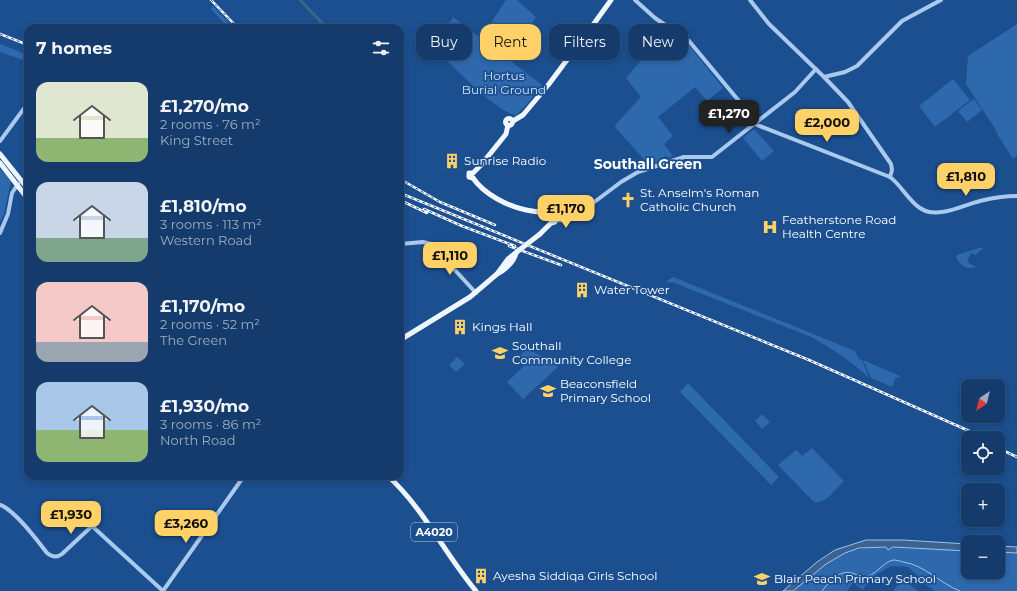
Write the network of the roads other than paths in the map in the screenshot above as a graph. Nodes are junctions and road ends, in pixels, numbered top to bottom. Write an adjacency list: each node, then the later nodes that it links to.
1 (610, 0): 20 (main road)
2 (635, 0): 10 (street)
3 (750, 0): 5 (street)
4 (941, 0): 6 (street)
5 (816, 69): 7 (street); 10 (street)
6 (833, 74): 7 (street); 8 (street)
7 (824, 77): 8 (street)
8 (828, 82): 14 (street)
9 (24, 108): 11 (street)
10 (756, 123): 14 (street); 20 (street)
11 (0, 141)
12 (0, 154): 15 (main road)
13 (0, 163): 17 (main road)
14 (890, 177): 19 (street)
15 (22, 180): 16 (main road); 17 (street)
16 (24, 183)
17 (17, 185): 18 (main road); 21 (street)
18 (24, 194)
19 (1017, 196)
20 (552, 220): 23 (main road, bridge)
21 (0, 233)
22 (404, 244): 23 (street)
23 (476, 293): 24 (main road)
24 (404, 338)
25 (241, 480): 28 (street)
26 (392, 480): 29 (main road, A4020)
27 (0, 505): 28 (street)
28 (163, 591)
29 (476, 591)

